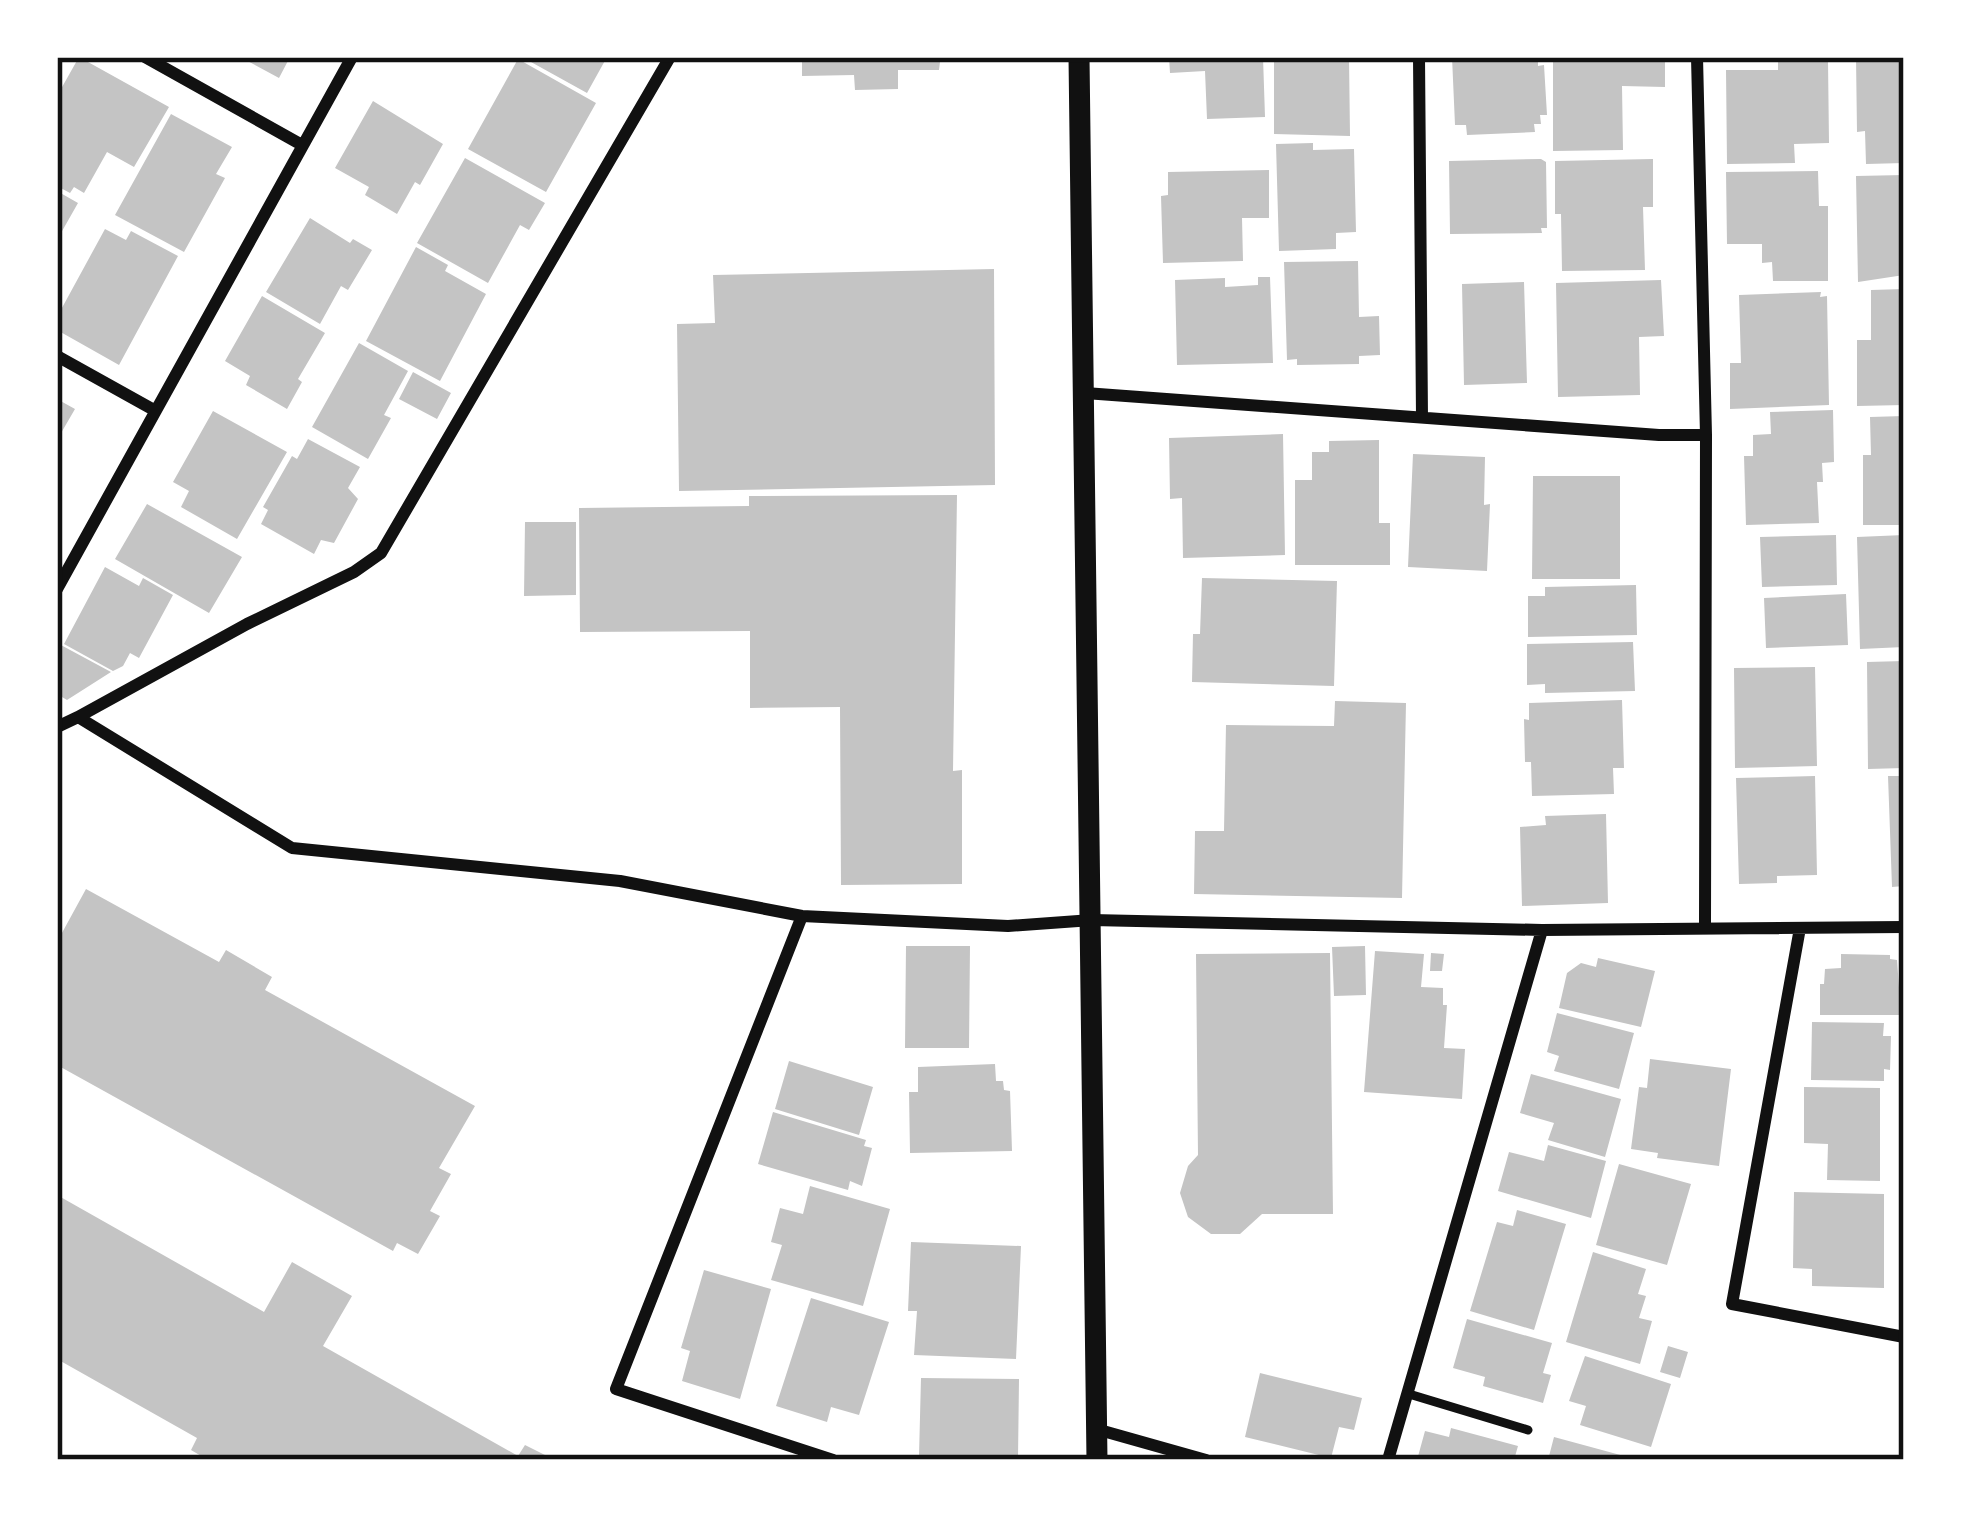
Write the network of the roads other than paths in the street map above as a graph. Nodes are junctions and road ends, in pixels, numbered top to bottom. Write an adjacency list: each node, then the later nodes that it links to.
1 (145, 57): 7 (street)
2 (352, 57): 7 (street)
3 (670, 57): 14 (street)
4 (1079, 57): 9 (street)
5 (1419, 57): 11 (street)
6 (1697, 57): 12 (street)
7 (302, 145): 10 (street)
8 (57, 356): 10 (street)
9 (1085, 393): 11 (street); 17 (street)
10 (154, 410): 13 (street)
11 (1422, 417): 12 (street)
12 (1706, 435): 18 (street)
13 (57, 589)
14 (77, 717): 15 (street); 16 (street)
15 (57, 728)
16 (802, 916): 17 (street); 26 (street)
17 (1092, 920): 21 (street); 24 (street)
18 (1705, 927): 20 (street); 21 (street)
19 (1904, 927): 20 (street)
20 (1800, 928): 22 (street)
21 (1542, 930): 23 (street)
22 (1904, 1336)
23 (1408, 1394): 25 (lane); 29 (street)
24 (1096, 1429): 27 (street); 28 (street)
25 (1528, 1430)
26 (833, 1460)
27 (1097, 1460)
28 (1206, 1460)
29 (1388, 1460)

